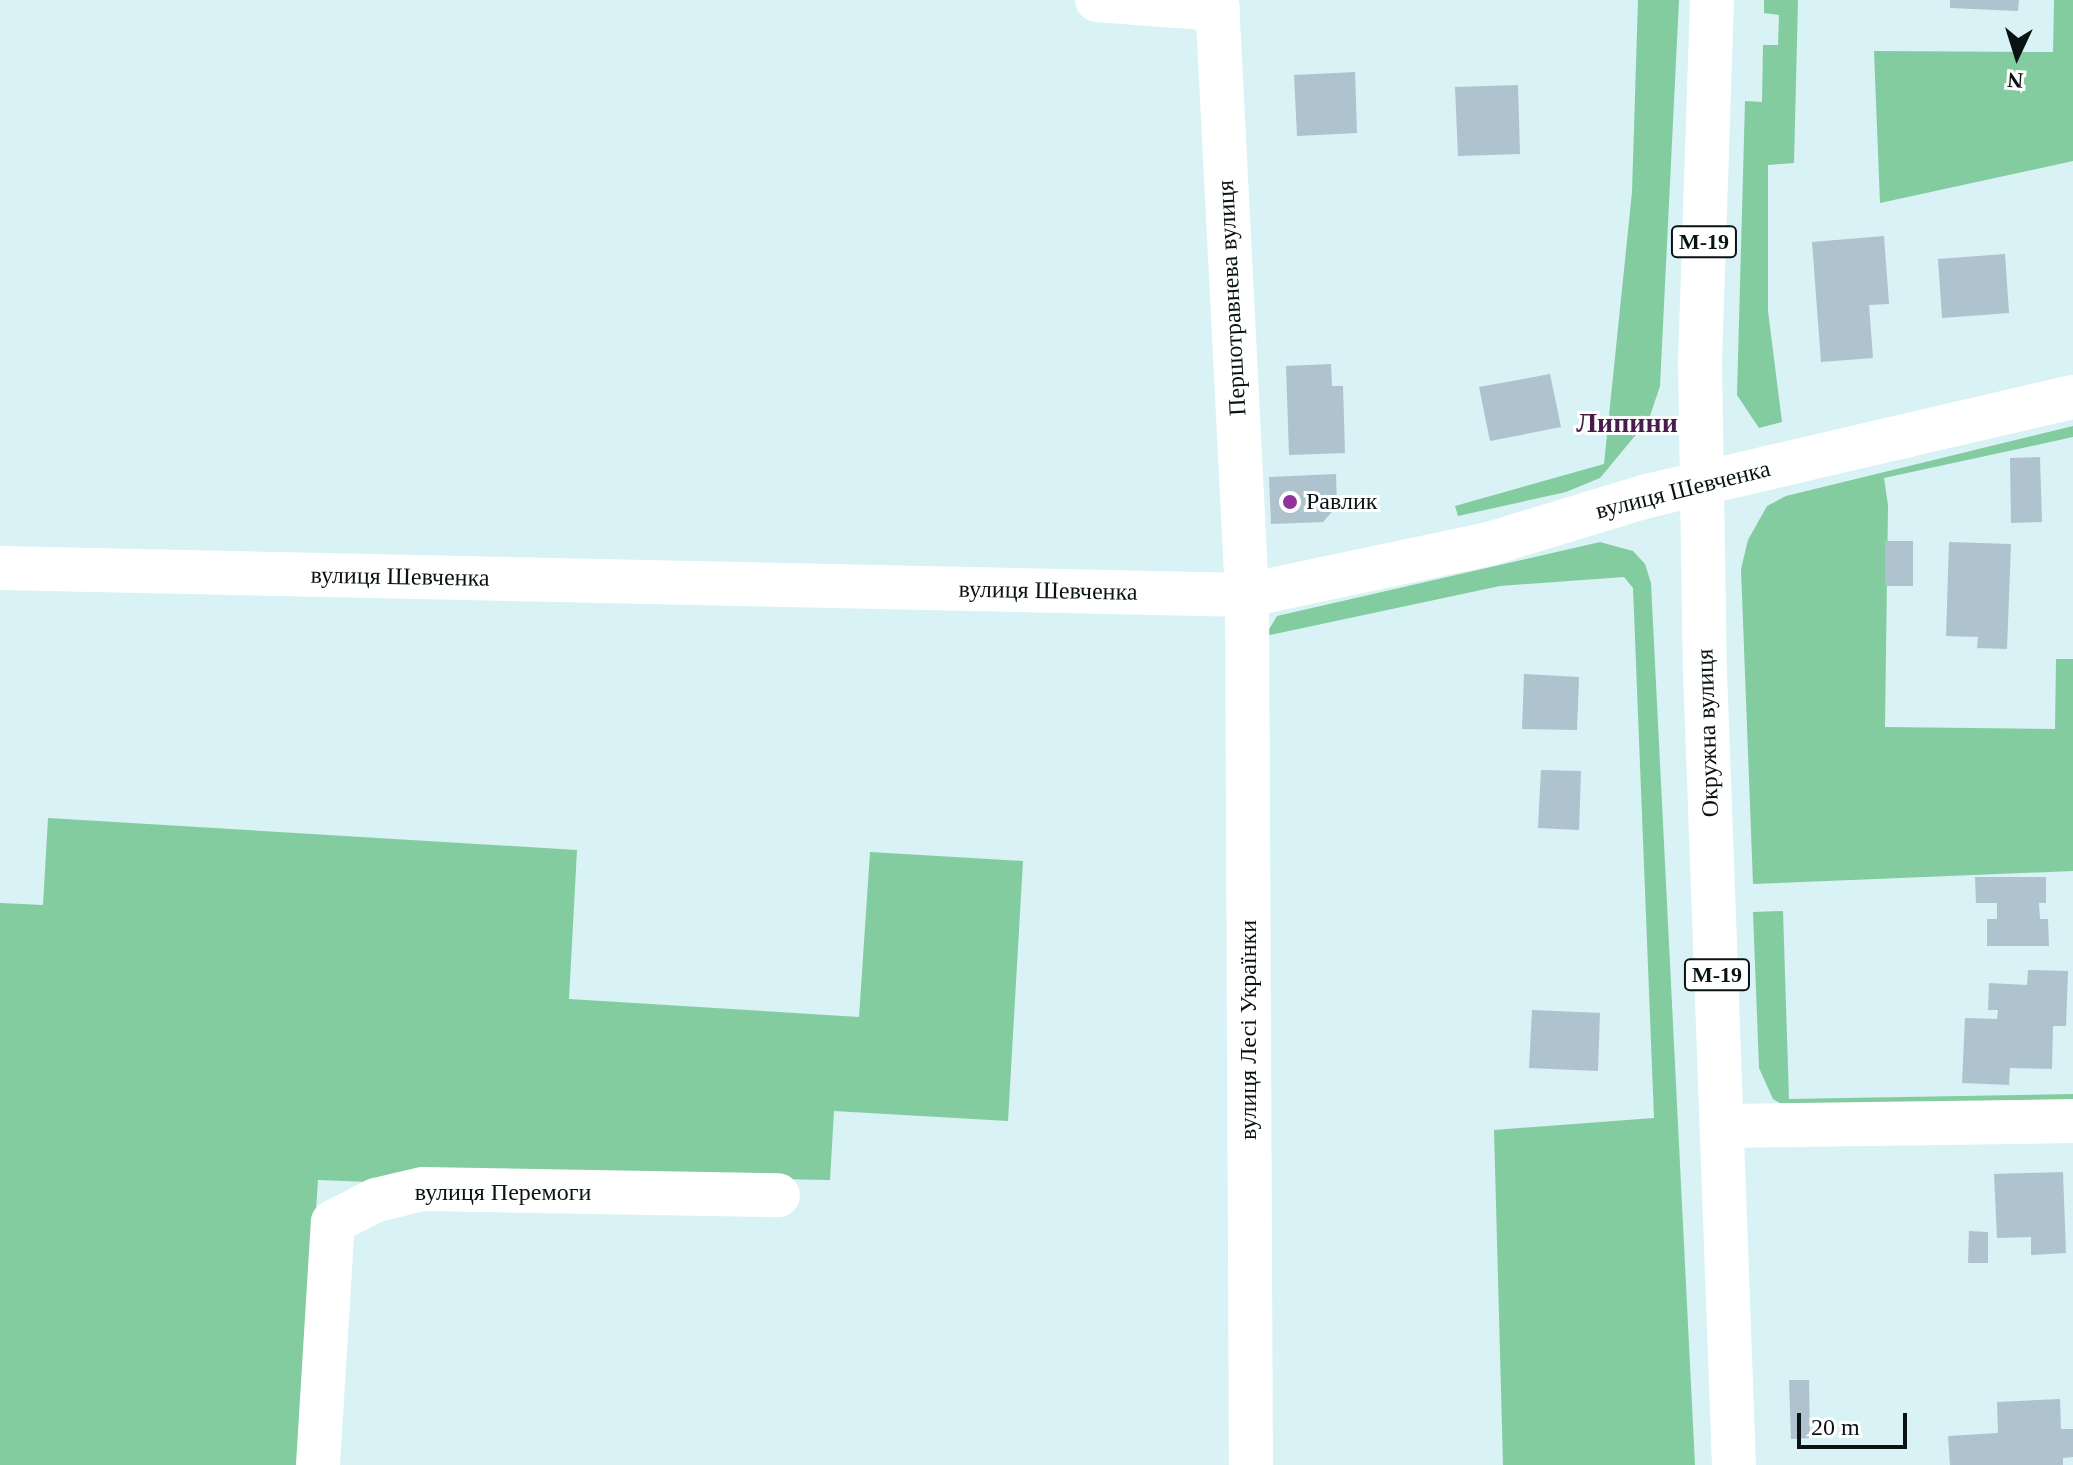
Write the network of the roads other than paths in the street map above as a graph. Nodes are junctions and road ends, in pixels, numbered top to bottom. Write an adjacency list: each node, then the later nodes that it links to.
1 (1097, 0): 3 (main road)
2 (1712, 0): 5 (main road, Окружна вулиця / М-19)
3 (1218, 5): 7 (main road, Першотравнева вулиця)
4 (2073, 397): 5 (main road, вулиця Шевченка)
5 (1704, 484): 7 (main road, вулиця Шевченка); 9 (main road, Окружна вулиця / М-19)
6 (0, 568): 7 (main road, вулиця Шевченка)
7 (1247, 595): 12 (main road, вулиця Лесі Українки)
8 (2073, 1121): 9 (main road)
9 (1722, 1126): 13 (main road, Окружна вулиця / М-19)
10 (778, 1195): 11 (main road, вулиця Перемоги)
11 (318, 1465)
12 (1251, 1465)
13 (1734, 1465)

